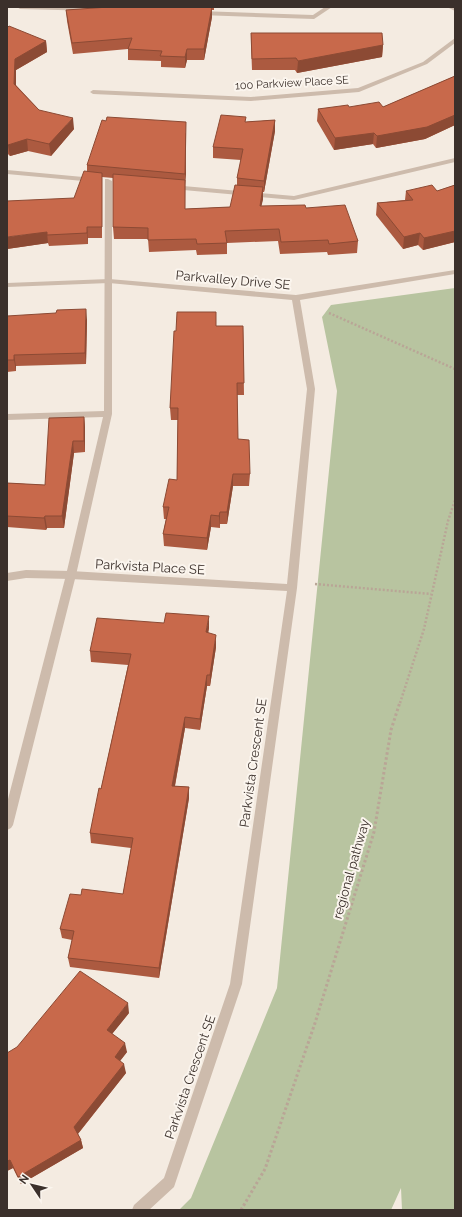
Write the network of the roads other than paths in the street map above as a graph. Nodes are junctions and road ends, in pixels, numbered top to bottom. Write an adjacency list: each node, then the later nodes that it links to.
1 (20, 7): 5 (street)
2 (329, 7): 6 (street)
3 (450, 7): 4 (street)
4 (455, 9)
5 (107, 10)
6 (195, 13)
7 (455, 40): 8 (street, 100 Parkview Place SE)
8 (93, 92)
9 (455, 160): 11 (street)
10 (7, 172): 13 (street)
11 (162, 186)
12 (455, 272): 15 (street, Parkvalley Drive SE)
13 (109, 281): 14 (street, Parkvalley Drive SE); 15 (street, Parkvalley Drive SE); 16 (street)
14 (7, 284)
15 (296, 298): 20 (street, Parkvista Crescent SE)
16 (108, 414): 17 (street); 18 (street)
17 (7, 417)
18 (71, 575): 19 (street, Parkvista Place SE); 20 (street, Parkvista Place SE); 21 (street)
19 (7, 577)
20 (292, 588): 22 (street, Parkvista Crescent SE)
21 (7, 825)
22 (139, 1210)

